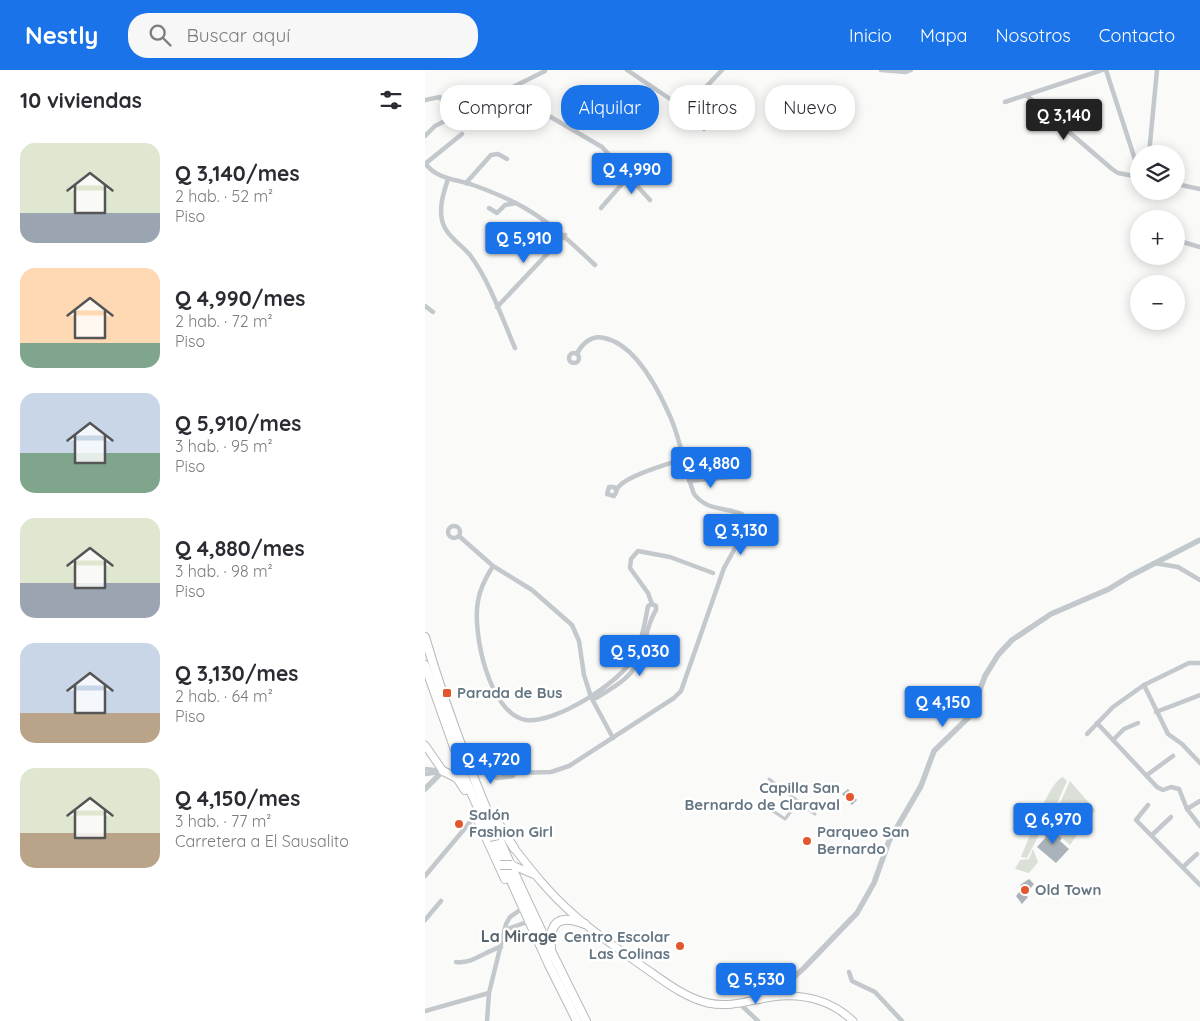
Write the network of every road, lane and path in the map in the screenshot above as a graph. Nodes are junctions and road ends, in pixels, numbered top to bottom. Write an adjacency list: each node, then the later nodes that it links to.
1 (627, 70): 13 (street)
2 (722, 70): 10 (street)
3 (881, 70): 4 (street)
4 (911, 70)
5 (1102, 70): 11 (street)
6 (1107, 70): 21 (street)
7 (1157, 70): 22 (street)
8 (545, 71): 9 (street)
9 (517, 85)
10 (708, 85)
11 (1026, 95): 15 (street); 25 (street)
12 (440, 97): 14 (street)
13 (669, 98)
14 (425, 100)
15 (1005, 102)
16 (551, 116): 27 (street)
17 (440, 124): 18 (street)
18 (427, 134): 20 (street)
19 (462, 134): 24 (street)
20 (425, 142)
21 (1131, 145)
22 (1150, 145)
23 (507, 159): 28 (street)
24 (425, 164): 26 (street)
25 (1130, 175)
26 (448, 178): 28 (street); 40 (street)
27 (628, 178): 31 (street); 34 (street)
28 (466, 183): 32 (street)
29 (1185, 186): 30 (street)
30 (1200, 189)
31 (650, 200)
32 (517, 203): 33 (street); 35 (street)
33 (489, 208)
34 (601, 208)
35 (565, 235): 38 (street); 40 (street)
36 (1185, 243): 37 (street)
37 (1200, 247)
38 (595, 265)
39 (425, 306): 41 (street)
40 (497, 306): 42 (street)
41 (433, 312)
42 (515, 348)
43 (577, 354): 44 (street)
44 (683, 459): 46 (street); 47 (street)
45 (730, 477): 46 (street)
46 (689, 481): 69 (street)
47 (617, 490)
48 (459, 536): 53 (street)
49 (1200, 540): 50 (street)
50 (1191, 545): 51 (street); 52 (street)
51 (1200, 545)
52 (1154, 563): 55 (street); 117 (street)
53 (493, 566): 63 (street); 63 (street)
54 (713, 573): 56 (street)
55 (1200, 580)
56 (652, 604): 63 (street); 63 (street)
57 (425, 637): 64 (highway)
58 (1200, 663): 60 (street)
59 (425, 665): 61 (highway)
60 (1144, 685): 65 (street); 67 (street)
61 (432, 686): 74 (highway); 114 (highway)
62 (1200, 696): 65 (street)
63 (591, 697): 69 (street)
64 (445, 703): 75 (highway); 112 (highway)
65 (1156, 712): 73 (street)
66 (1138, 723): 70 (street)
67 (1097, 724): 68 (street); 70 (street)
68 (1087, 734)
69 (613, 738): 75 (street)
70 (1113, 740): 79 (street)
71 (425, 745): 77 (main road)
72 (1173, 756): 79 (street)
73 (1200, 763)
74 (456, 766): 77 (highway); 82 (highway)
75 (476, 768): 91 (highway)
76 (425, 769): 77 (street)
77 (443, 771): 78 (street); 81 (street); 82 (highway)
78 (425, 774)
79 (1147, 776): 87 (street)
80 (769, 779): 83 (street)
81 (425, 789)
82 (465, 790): 89 (highway)
83 (801, 801): 85 (street); 88 (street)
84 (1200, 801): 87 (street)
85 (764, 805)
86 (1148, 805): 93 (street)
87 (1187, 809): 92 (street)
88 (815, 814)
89 (476, 816): 95 (highway); 102 (street)
90 (1171, 817): 93 (street)
91 (497, 821): 94 (highway); 96 (highway)
92 (1200, 826)
93 (1152, 835): 100 (street)
94 (501, 836): 95 (highway, bridge); 96 (highway); 99 (highway)
95 (487, 839): 98 (highway)
96 (514, 848): 101 (main road)
97 (1197, 854): 100 (street)
98 (498, 864): 99 (highway, bridge); 106 (highway)
99 (513, 866): 101 (main road); 112 (highway)
100 (1183, 867): 103 (street)
101 (536, 875): 109 (main road)
102 (425, 876)
103 (1198, 879): 104 (street)
104 (1200, 885)
105 (441, 901): 107 (street)
106 (520, 910): 108 (highway); 110 (street)
107 (425, 920)
108 (527, 922): 110 (street); 114 (highway)
109 (585, 924): 112 (highway); 118 (main road)
110 (505, 930): 111 (street)
111 (501, 947): 113 (street); 116 (street)
112 (551, 953): 122 (highway)
113 (456, 962)
114 (549, 965): 121 (highway)
115 (849, 972): 125 (street)
116 (489, 993): 119 (street); 120 (street)
117 (772, 997): 118 (main road); 124 (main road)
118 (740, 1004): 123 (street)
119 (425, 1011)
120 (487, 1021)
121 (577, 1021)
122 (586, 1021)
123 (758, 1021)
124 (853, 1021)
125 (902, 1021)

